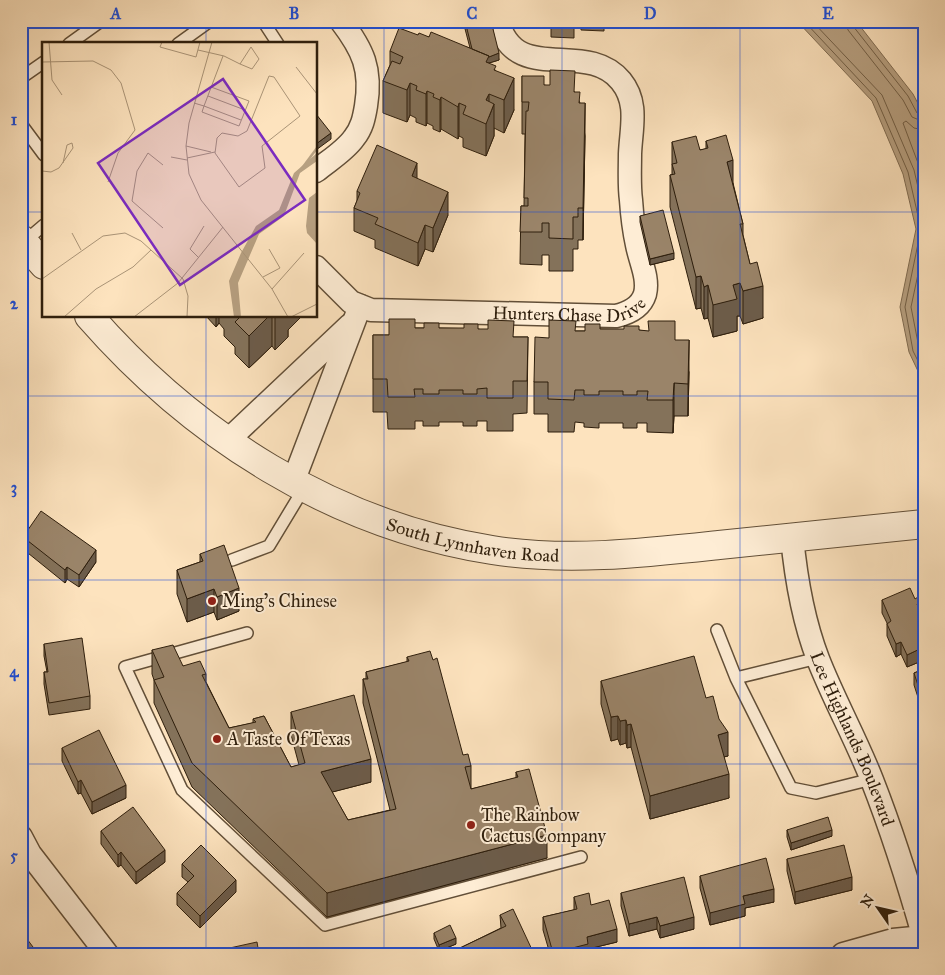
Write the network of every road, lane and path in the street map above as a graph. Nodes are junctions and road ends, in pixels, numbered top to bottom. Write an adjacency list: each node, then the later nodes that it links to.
1 (101, 21): 6 (lane)
2 (210, 21): 7 (lane)
3 (263, 21): 8 (lane)
4 (341, 21): 13 (street)
5 (498, 21): 17 (street, Hunters Chase Drive)
6 (72, 42)
7 (181, 42)
8 (277, 42)
9 (42, 63): 10 (lane)
10 (21, 78)
11 (21, 124): 12 (lane)
12 (40, 141)
13 (318, 169)
14 (30, 235): 15 (street)
15 (42, 261)
16 (318, 269): 17 (street, Hunters Chase Drive)
17 (358, 314): 19 (street); 20 (street)
18 (91, 318): 19 (street, South Lynnhaven Road)
19 (226, 442): 20 (street, South Lynnhaven Road)
20 (298, 485): 22 (street, South Lynnhaven Road); 23 (lane)
21 (924, 524): 22 (street, South Lynnhaven Road)
22 (792, 537): 26 (street, Lee Highlands Boulevard)
23 (232, 560)
24 (717, 630): 27 (lane)
25 (246, 632): 30 (lane)
26 (818, 658): 27 (lane); 28 (street, Lee Highlands Boulevard)
27 (736, 678): 28 (lane)
28 (872, 779): 31 (street, Lee Highlands Boulevard)
29 (21, 837): 32 (street)
30 (581, 856)
31 (924, 937): 33 (street)
32 (107, 954)
33 (843, 954)

